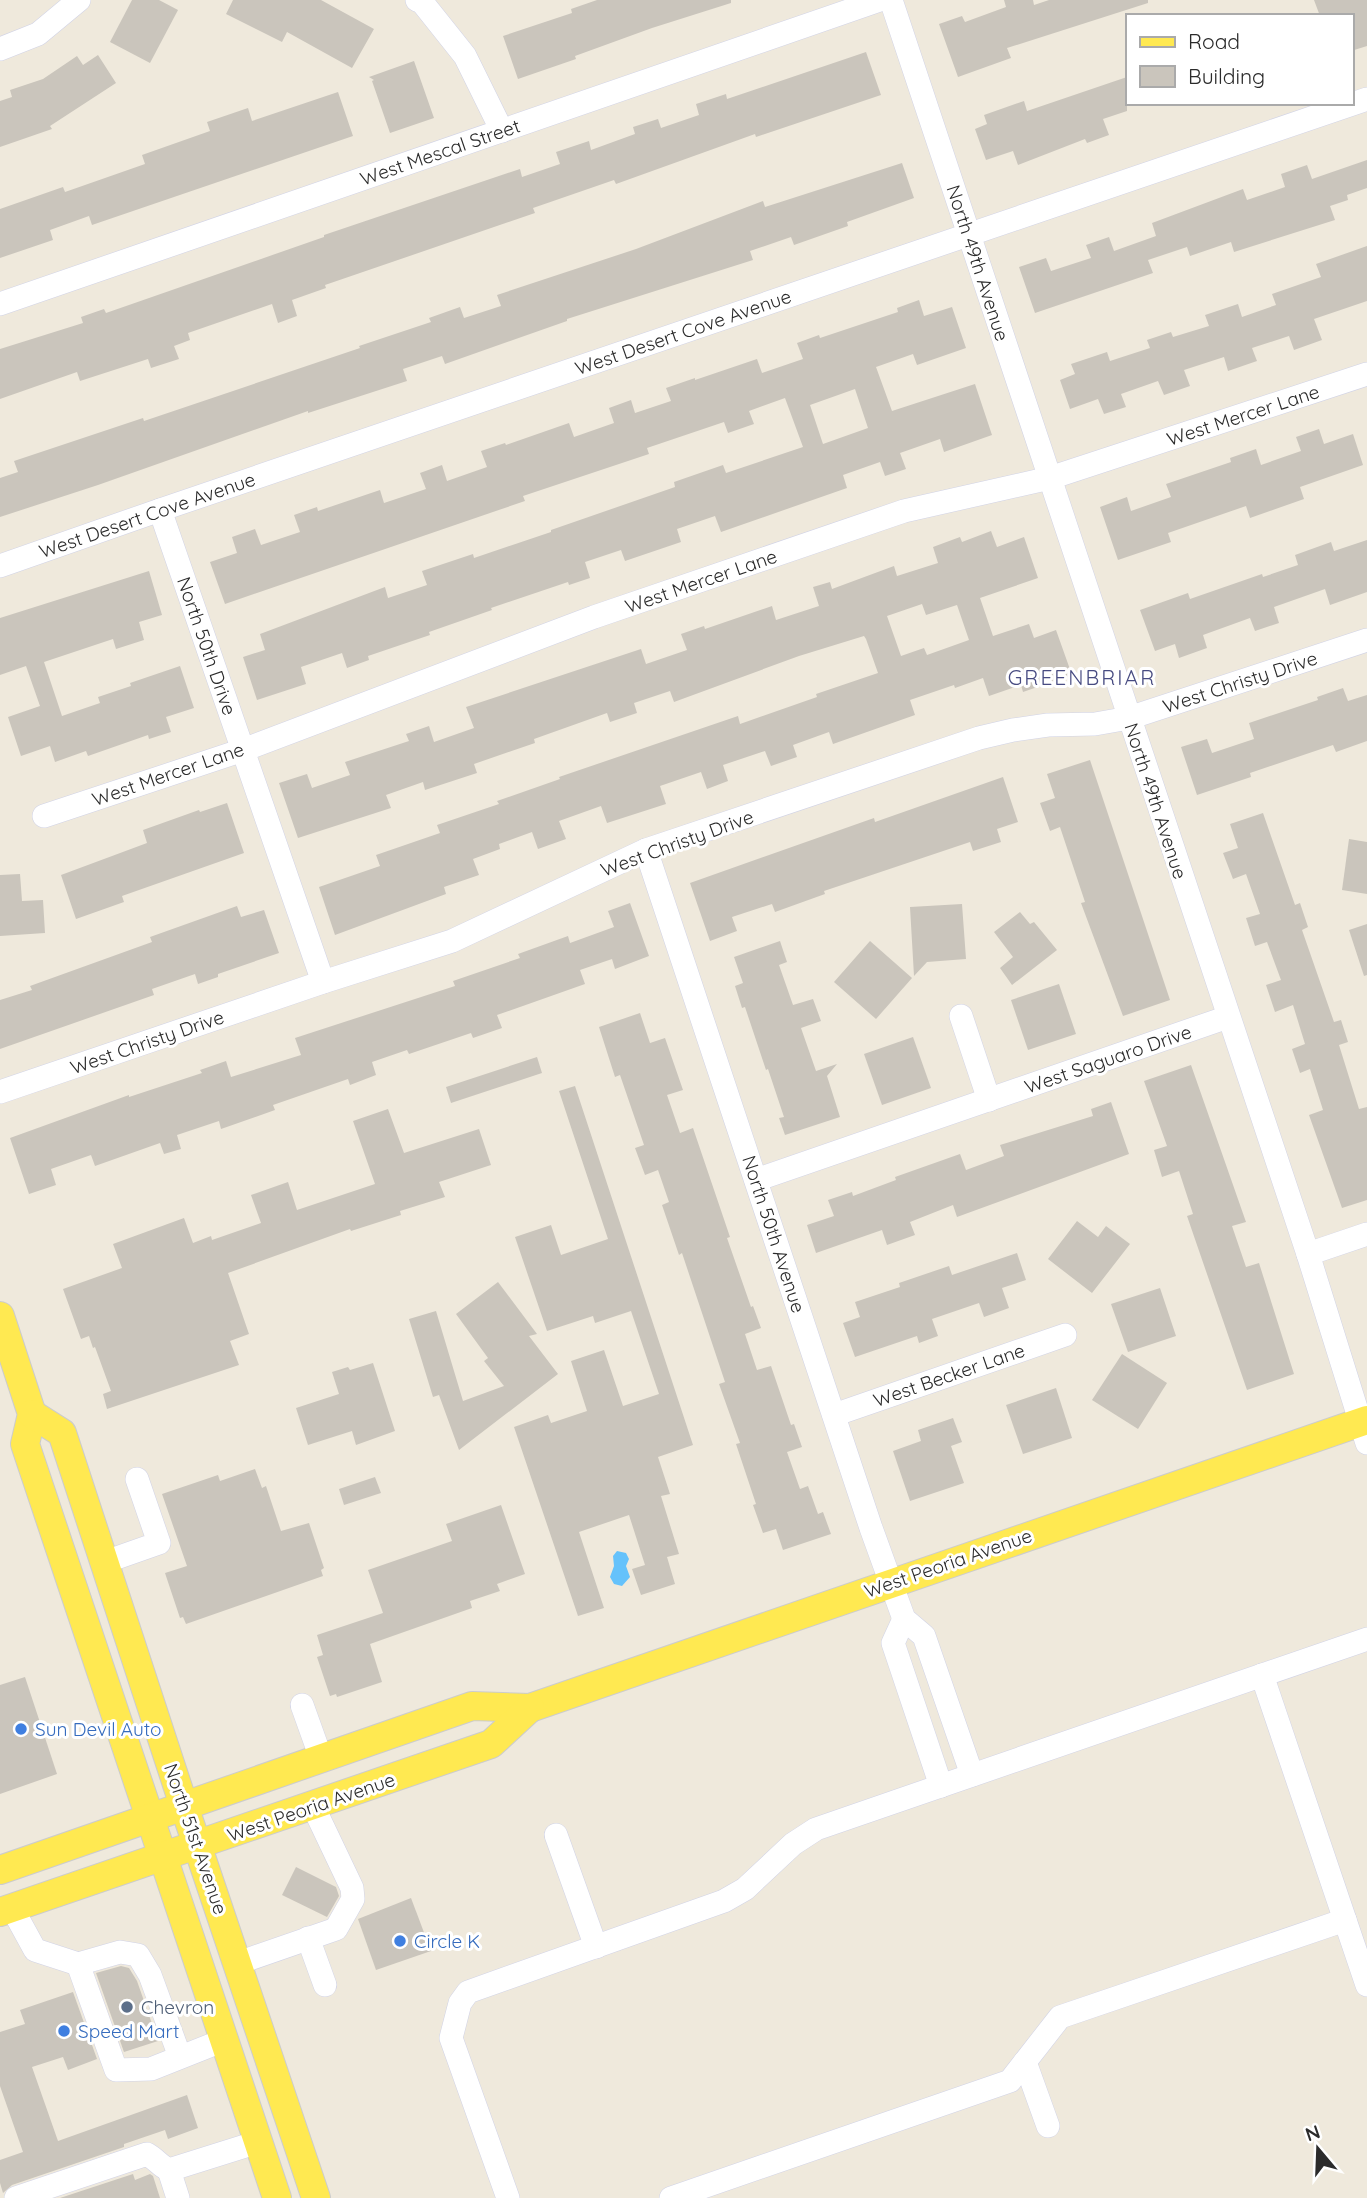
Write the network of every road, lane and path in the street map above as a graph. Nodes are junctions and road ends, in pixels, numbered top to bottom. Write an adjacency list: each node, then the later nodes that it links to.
1 (79, 0): 5 (street)
2 (417, 0): 7 (street)
3 (880, 0): 7 (street, West Mescal Street)
4 (891, 0): 8 (street, North 49th Avenue)
5 (0, 49)
6 (1349, 105): 8 (street, West Desert Cove Avenue)
7 (502, 131): 9 (street, West Mescal Street)
8 (968, 235): 11 (street, North 49th Avenue); 12 (street, West Desert Cove Avenue)
9 (0, 304)
10 (1367, 374): 11 (street, West Mercer Lane)
11 (1050, 478): 15 (street, North 49th Avenue); 16 (street, West Mercer Lane)
12 (160, 510): 13 (street, West Desert Cove Avenue); 16 (street, North 50th Drive)
13 (0, 566)
14 (1367, 640): 15 (street, West Christy Drive)
15 (1129, 718): 18 (street, West Christy Drive); 21 (street, North 49th Avenue)
16 (243, 750): 17 (street, West Mercer Lane); 19 (street, North 50th Drive)
17 (44, 816)
18 (646, 850): 19 (street, West Christy Drive); 24 (street, North 50th Avenue)
19 (323, 982): 22 (street, West Christy Drive)
20 (961, 1016): 23 (street)
21 (1228, 1017): 23 (street, West Saguaro Drive); 26 (street, North 49th Avenue)
22 (0, 1092)
23 (989, 1100): 24 (street, West Saguaro Drive)
24 (757, 1180): 30 (street, North 50th Avenue)
25 (1367, 1234): 26 (street)
26 (1308, 1254): 31 (street, North 49th Avenue)
27 (0, 1316): 29 (main road, North 51st Avenue)
28 (1065, 1335): 30 (street, West Becker Lane)
29 (33, 1414): 33 (main road, North 51st Avenue); 45 (main road, North 51st Avenue)
30 (834, 1415): 34 (street, North 50th Avenue)
31 (1365, 1428): 34 (main road, West Peoria Avenue)
32 (137, 1479): 33 (street)
33 (105, 1562): 43 (main road, North 51st Avenue)
34 (891, 1583): 35 (street, North 50th Avenue); 39 (main road, West Peoria Avenue)
35 (904, 1619): 41 (street); 42 (street)
36 (1367, 1639): 37 (street)
37 (1262, 1675): 41 (street); 51 (street)
38 (302, 1705): 40 (street)
39 (530, 1708): 40 (main road, West Peoria Avenue); 44 (main road, West Peoria Avenue)
40 (321, 1758): 43 (main road, West Peoria Avenue)
41 (972, 1775): 42 (street)
42 (941, 1786): 53 (street)
43 (184, 1806): 45 (main road, West Peoria Avenue); 47 (main road, North 51st Avenue)
44 (313, 1807): 47 (main road, West Peoria Avenue); 52 (street)
45 (150, 1818): 48 (main road, North 51st Avenue); 49 (main road, West Peoria Avenue)
46 (556, 1835): 53 (street)
47 (198, 1846): 48 (main road, West Peoria Avenue); 54 (main road, North 51st Avenue)
48 (163, 1857): 50 (main road, West Peoria Avenue); 58 (main road, North 51st Avenue)
49 (0, 1870)
50 (6, 1910): 55 (street)
51 (1345, 1920): 57 (street); 60 (street)
52 (308, 1938): 54 (street); 56 (street)
53 (596, 1947): 68 (street)
54 (237, 1963): 67 (main road, North 51st Avenue)
55 (78, 1964): 59 (street); 59 (street)
56 (325, 1985)
57 (1367, 1985)
58 (224, 2040): 59 (street); 62 (main road, North 51st Avenue)
59 (180, 2057)
60 (1025, 2062): 61 (street); 69 (street)
61 (1048, 2126)
62 (258, 2142): 63 (street); 66 (main road, North 51st Avenue)
63 (169, 2170): 64 (street); 65 (street)
64 (16, 2198)
65 (178, 2198)
66 (277, 2198)
67 (316, 2198)
68 (508, 2198)
69 (671, 2198)

